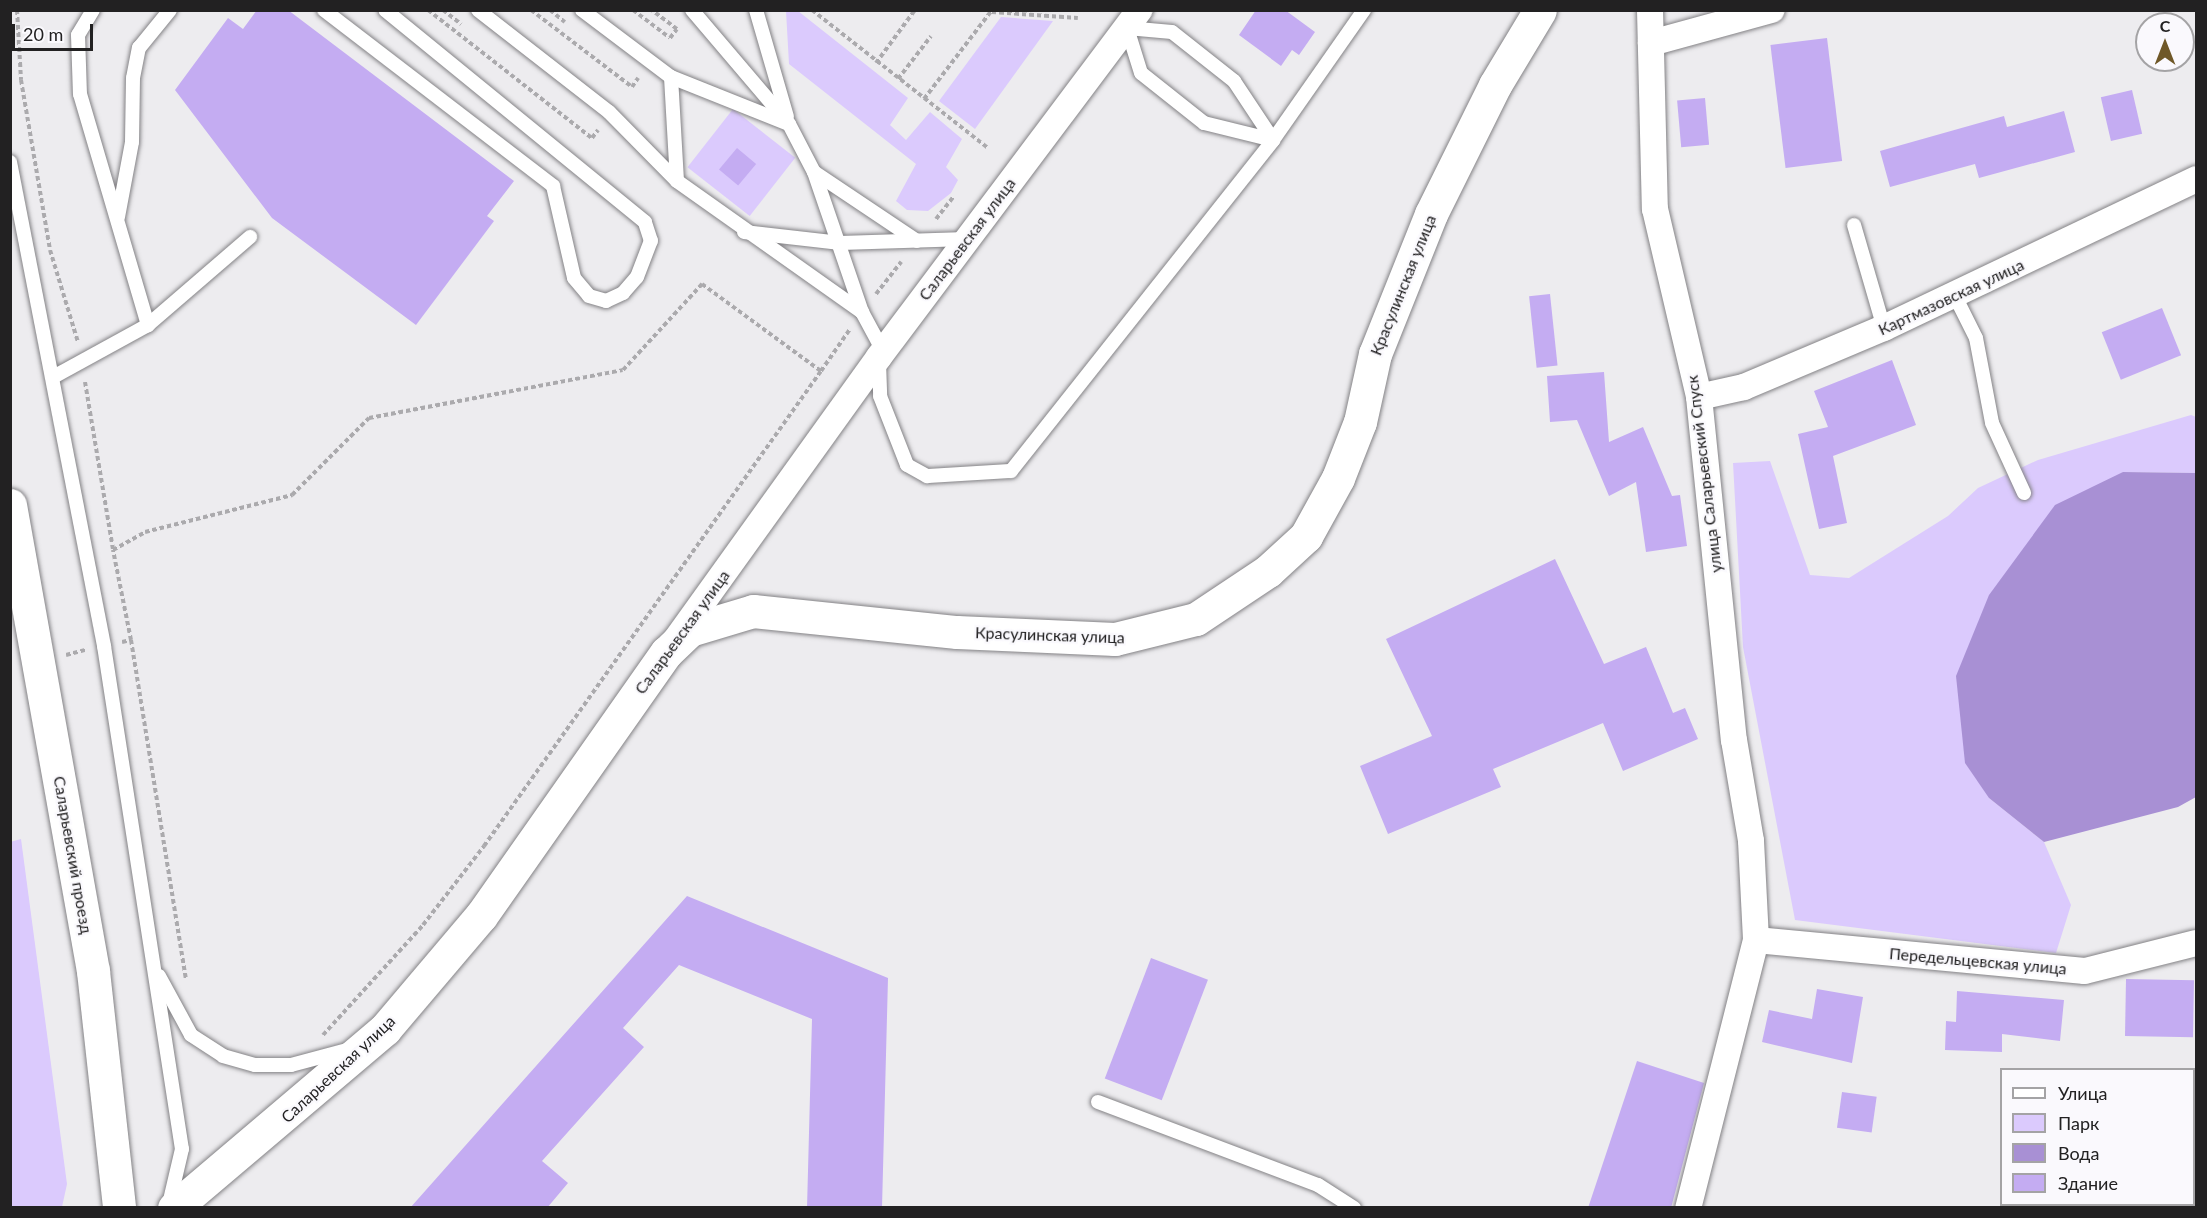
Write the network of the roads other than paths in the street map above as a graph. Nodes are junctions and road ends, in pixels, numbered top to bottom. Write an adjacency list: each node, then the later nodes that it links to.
1 (93, 10): 22 (lane)
2 (170, 10): 22 (lane)
3 (324, 10): 4 (lane)
4 (385, 10)
5 (478, 10): 21 (lane)
6 (582, 10): 15 (lane)
7 (692, 10): 16 (lane)
8 (756, 10): 16 (lane)
9 (1364, 10): 17 (lane)
10 (1540, 10): 38 (street, Красулинская улица)
11 (1650, 10): 14 (street, улица Саларьевский Спуск)
12 (1772, 10): 14 (street)
13 (1134, 19): 17 (lane); 17 (lane); 26 (street, Саларьевская улица)
14 (1651, 43): 35 (street, улица Саларьевский Спуск)
15 (671, 77): 16 (lane); 21 (lane)
16 (789, 124): 19 (lane)
17 (1273, 140): 33 (lane)
18 (10, 162): 34 (lane)
19 (814, 172): 27 (lane); 28 (lane)
20 (2196, 179): 29 (street, Картмазовская улица)
21 (677, 180): 24 (lane)
22 (118, 219): 31 (lane)
23 (1854, 225): 32 (lane)
24 (742, 232): 28 (lane); 30 (lane)
25 (250, 237): 31 (lane)
26 (967, 239): 27 (lane); 33 (street, Саларьевская улица)
27 (917, 242): 28 (lane)
28 (840, 243): 30 (lane)
29 (1955, 296): 32 (street, Картмазовская улица); 36 (lane)
30 (862, 312): 33 (lane)
31 (148, 325): 34 (lane)
32 (1884, 328): 35 (street, Картмазовская улица)
33 (881, 354): 38 (street, Саларьевская улица)
34 (55, 376): 41 (lane)
35 (1699, 397): 39 (street, улица Саларьевский Спуск)
36 (2024, 493)
37 (11, 508): 44 (street, Саларьевский проезд)
38 (666, 653): 42 (street, Саларьевская улица)
39 (1756, 940): 40 (street, Передельцевская улица); 48 (street, улица Саларьевский Спуск)
40 (2196, 943)
41 (152, 961): 42 (lane); 45 (lane)
42 (386, 1029): 46 (street, Саларьевская улица)
43 (1098, 1102): 47 (lane)
44 (119, 1208)
45 (166, 1208)
46 (174, 1208)
47 (1354, 1208)
48 (1688, 1208)

